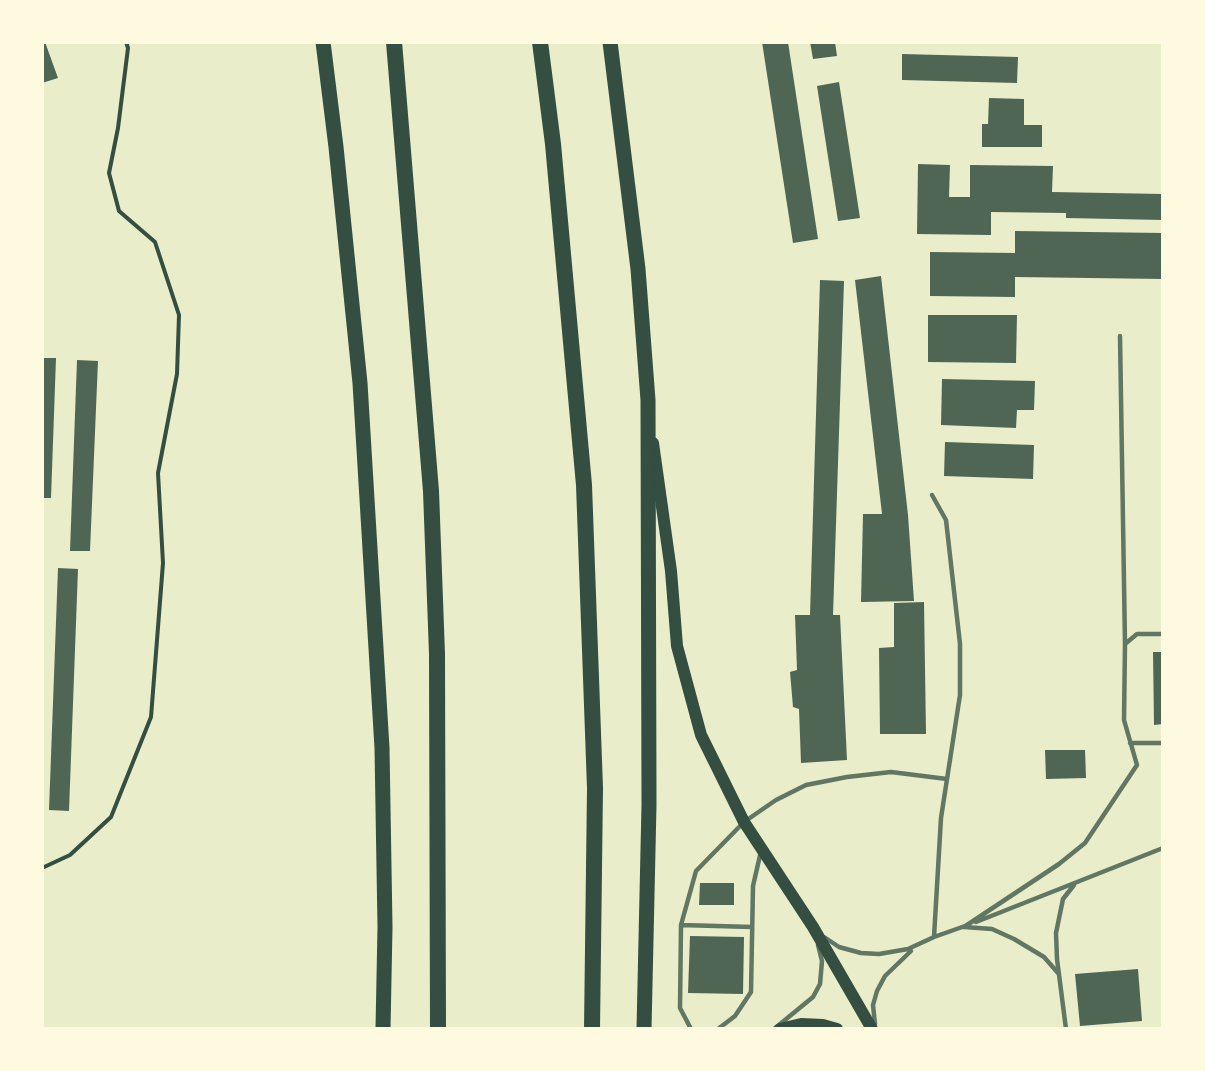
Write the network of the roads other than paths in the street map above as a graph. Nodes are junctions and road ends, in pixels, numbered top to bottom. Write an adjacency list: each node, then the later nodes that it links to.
1 (323, 42): 23 (main road)
2 (394, 42): 24 (highway)
3 (540, 42): 25 (highway)
4 (610, 42): 6 (main road)
5 (1120, 336): 9 (lane)
6 (648, 400): 13 (main road); 26 (main road)
7 (932, 495): 12 (lane)
8 (1163, 634): 9 (lane)
9 (1125, 644): 10 (lane)
10 (1130, 743): 11 (lane); 20 (lane)
11 (1163, 743)
12 (948, 778): 13 (lane); 21 (lane)
13 (744, 822): 15 (main road); 17 (lane)
14 (1163, 848): 16 (lane)
15 (761, 851): 18 (lane); 19 (main road)
16 (1081, 880): 20 (lane); 22 (lane)
17 (681, 925): 18 (lane); 27 (lane)
18 (752, 927): 28 (lane)
19 (813, 927): 21 (lane); 29 (lane); 32 (main road)
20 (964, 927): 21 (lane); 22 (lane)
21 (934, 937): 33 (lane)
22 (1059, 974): 34 (lane)
23 (383, 1027)
24 (438, 1029)
25 (592, 1029)
26 (644, 1029)
27 (691, 1029)
28 (718, 1029)
29 (774, 1029)
30 (780, 1029): 31 (main road)
31 (837, 1029)
32 (872, 1029)
33 (877, 1029)
34 (1066, 1029)

